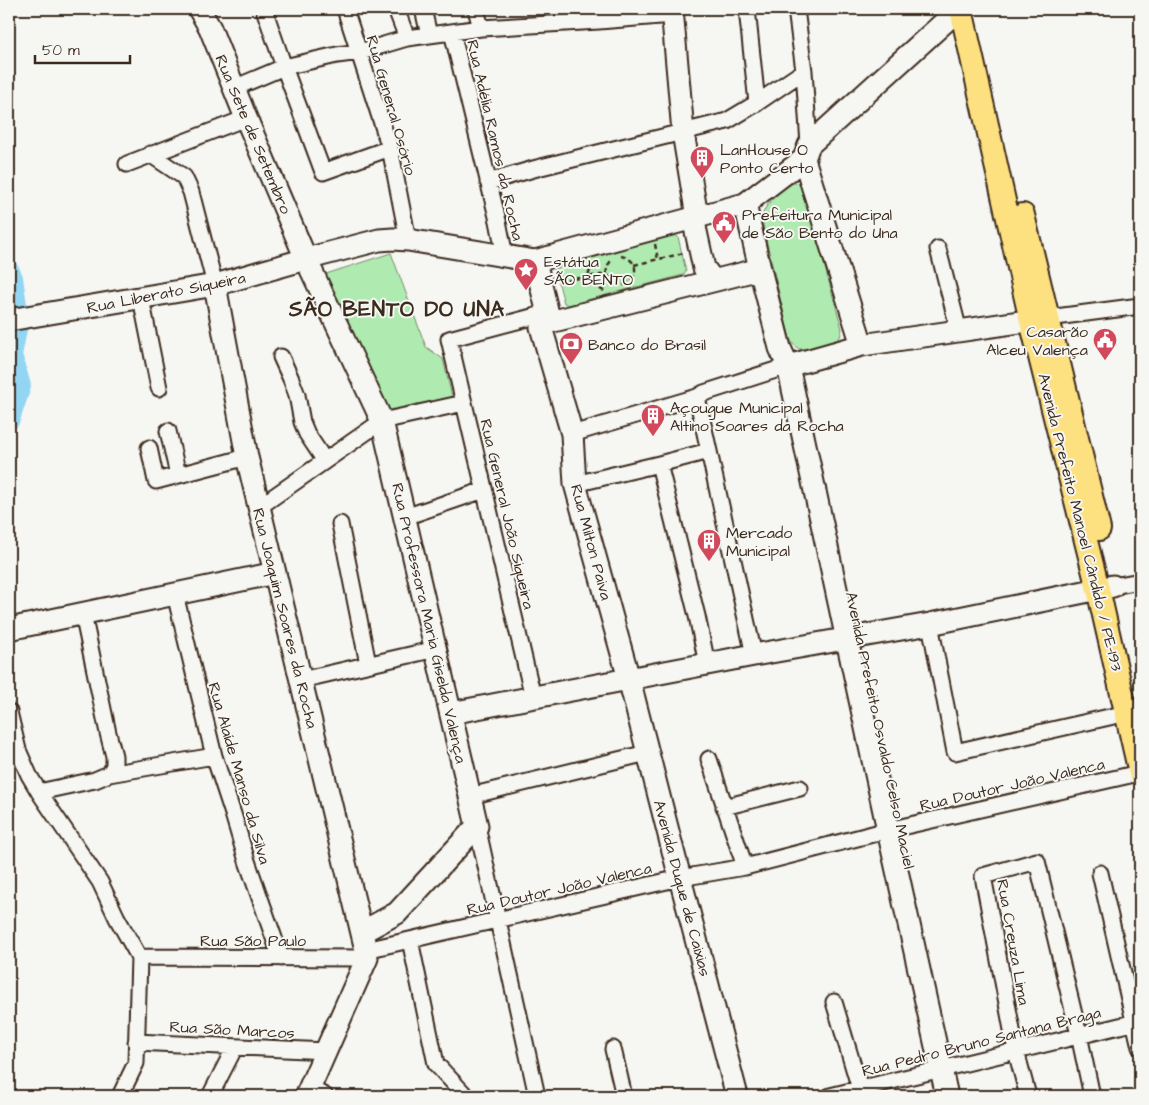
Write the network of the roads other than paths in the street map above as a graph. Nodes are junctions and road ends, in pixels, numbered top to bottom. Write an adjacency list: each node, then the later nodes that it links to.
1 (199, 9): 20 (street, Rua Sete de Setembro)
2 (264, 9): 18 (street)
3 (345, 9): 17 (street, Rua General Osório)
4 (396, 9): 16 (street)
5 (423, 9): 15 (street)
6 (476, 9): 13 (street)
7 (747, 9): 21 (street)
8 (796, 9): 19 (street)
9 (960, 9): 25 (street); 43 (main road, Avenida Prefeito Manoel Cândido / PE-193)
10 (976, 9): 43 (main road, Avenida Prefeito Manoel Cândido / PE-193)
11 (673, 12): 12 (street); 23 (street)
12 (597, 15): 13 (street)
13 (481, 28): 14 (street)
14 (452, 32): 15 (street); 28 (street, Rua Adélia Ramos da Rocha)
15 (429, 35): 16 (street)
16 (407, 38): 17 (street)
17 (360, 52): 18 (street); 24 (street, Rua General Osório)
18 (284, 68): 20 (street); 24 (street)
19 (804, 71): 21 (street); 25 (street)
20 (234, 88): 22 (street, Rua Sete de Setembro)
21 (757, 103): 23 (street)
22 (246, 118): 26 (street); 34 (street, Rua Sete de Setembro)
23 (683, 132): 28 (street); 30 (street)
24 (390, 148): 31 (street, Rua General Osório)
25 (807, 152): 29 (street); 46 (street)
26 (150, 154): 27 (street); 38 (street)
27 (127, 164)
28 (488, 182): 33 (street, Rua Adélia Ramos da Rocha)
29 (745, 204): 30 (street); 36 (street, Avenida Prefeito Osvaldo Celso Maciel)
30 (687, 219): 35 (street); 37 (street); 39 (street)
31 (408, 240): 33 (street, Rua Liberato Siqueira); 34 (street, Rua Liberato Siqueira)
32 (938, 249): 45 (street)
33 (505, 256): 35 (street, Rua Liberato Siqueira)
34 (306, 259): 38 (street, Rua Liberato Siqueira); 52 (street, Rua Sete de Setembro)
35 (535, 261): 42 (street)
36 (760, 269): 37 (street); 48 (street, Avenida Prefeito Osvaldo Celso Maciel)
37 (715, 280): 39 (street)
38 (215, 285): 40 (street, Rua Liberato Siqueira); 57 (street, Rua Joaquim Soares da Rocha)
39 (692, 286): 42 (street)
40 (141, 298): 44 (street, Rua Liberato Siqueira); 49 (street)
41 (1140, 306): 43 (street)
42 (549, 318): 51 (street, Rua General João Siqueira); 54 (street, Rua Milton Paiva)
43 (1039, 319): 45 (street); 68 (main road, Avenida Prefeito Manoel Cândido / PE-193)
44 (9, 320)
45 (959, 331): 46 (street)
46 (862, 345): 48 (street)
47 (281, 357): 58 (street)
48 (795, 365): 50 (street); 73 (street, Avenida Prefeito Osvaldo Celso Maciel)
49 (159, 388)
50 (697, 397): 54 (street); 56 (street)
51 (464, 403): 52 (street); 62 (street, Rua General João Siqueira)
52 (382, 421): 58 (street); 64 (street, Rua Professora Maria Giselda Valença)
53 (168, 431): 60 (street)
54 (572, 434): 61 (street, Rua Milton Paiva)
55 (149, 448): 60 (street)
56 (708, 451): 59 (street); 75 (street)
57 (247, 457): 60 (street); 63 (street, Rua Joaquim Soares da Rocha)
58 (325, 461): 63 (street)
59 (659, 464): 61 (street); 77 (street)
60 (178, 475)
61 (576, 484): 78 (street, Rua Milton Paiva)
62 (484, 490): 64 (street); 80 (street, Rua General João Siqueira)
63 (259, 506): 66 (street, Rua Joaquim Soares da Rocha)
64 (405, 517): 74 (street, Rua Professora Maria Giselda Valença)
65 (340, 524): 76 (street)
66 (275, 573): 69 (street); 79 (street, Rua Joaquim Soares da Rocha)
67 (1140, 581): 68 (street)
68 (1105, 588): 71 (street); 83 (main road, Avenida Prefeito Manoel Cândido / PE-193)
69 (175, 594): 70 (street); 85 (street, Rua Alaíde Manso da Silva)
70 (83, 614): 72 (street); 87 (street)
71 (930, 624): 73 (street); 83 (street)
72 (9, 630)
73 (853, 638): 75 (street); 94 (street, Avenida Prefeito Osvaldo Celso Maciel)
74 (436, 649): 76 (street); 82 (street, Rua Professora Maria Giselda Valença)
75 (754, 655): 77 (street)
76 (368, 664): 79 (street)
77 (707, 664): 78 (street)
78 (629, 679): 80 (street); 84 (street, Avenida Duque de Caixias)
79 (301, 680): 100 (street, Rua Joaquim Soares da Rocha)
80 (533, 697): 82 (street)
81 (9, 712): 90 (street)
82 (451, 713): 91 (street, Rua Professora Maria Giselda Valença)
83 (1134, 718): 88 (main road, Avenida Prefeito Manoel Cândido / PE-193)
84 (648, 753): 91 (street); 97 (street, Avenida Duque de Caixias)
85 (214, 756): 87 (street); 102 (street, Rua Alaíde Manso da Silva)
86 (709, 759): 92 (street)
87 (109, 774): 90 (street)
88 (1140, 774): 94 (street, Rua Doutor João Valenca)
89 (800, 788): 92 (street)
90 (39, 792): 101 (street)
91 (470, 796): 93 (street, Rua Professora Maria Giselda Valença)
92 (724, 807): 95 (street)
93 (477, 826): 98 (street); 100 (street)
94 (895, 828): 95 (street, Rua Doutor João Valenca); 112 (street, Avenida Prefeito Osvaldo Celso Maciel)
95 (745, 867): 97 (street, Rua Doutor João Valenca)
96 (1100, 873): 104 (street)
97 (680, 878): 98 (street, Rua Doutor João Valenca); 120 (street, Avenida Duque de Caixias)
98 (498, 920): 99 (street, Rua Doutor João Valenca); 118 (street)
99 (410, 940): 100 (street, Rua Doutor João Valenca); 117 (street)
100 (365, 947): 102 (street, Rua São Paulo); 110 (street)
101 (139, 958): 102 (street, Rua São Paulo); 106 (street)
102 (280, 958)
103 (834, 1002): 113 (street)
104 (1138, 1021): 105 (street, Rua Pedro Bruno Santana Braga); 107 (street)
105 (1079, 1035): 111 (street, Rua Pedro Bruno Santana Braga); 111 (street, Rua Creuza Lima); 125 (street)
106 (136, 1042): 108 (street, Rua São Marcos); 115 (street)
107 (1140, 1046)
108 (235, 1047): 110 (street, Rua São Marcos); 116 (street)
109 (613, 1049): 119 (street)
110 (326, 1051): 114 (street)
111 (1016, 1051): 112 (street, Rua Pedro Bruno Santana Braga); 124 (street, Rua Creuza Lima)
112 (948, 1068): 113 (street, Rua Pedro Bruno Santana Braga); 122 (street, Avenida Prefeito Osvaldo Celso Maciel); 123 (street, Avenida Prefeito Osvaldo Celso Maciel)
113 (860, 1089): 121 (street, Rua Pedro Bruno Santana Braga)
114 (313, 1094)
115 (120, 1096)
116 (210, 1096)
117 (466, 1096)
118 (537, 1096)
119 (624, 1096)
120 (737, 1096)
121 (830, 1096)
122 (947, 1096)
123 (961, 1096)
124 (1028, 1096)
125 (1092, 1096)

